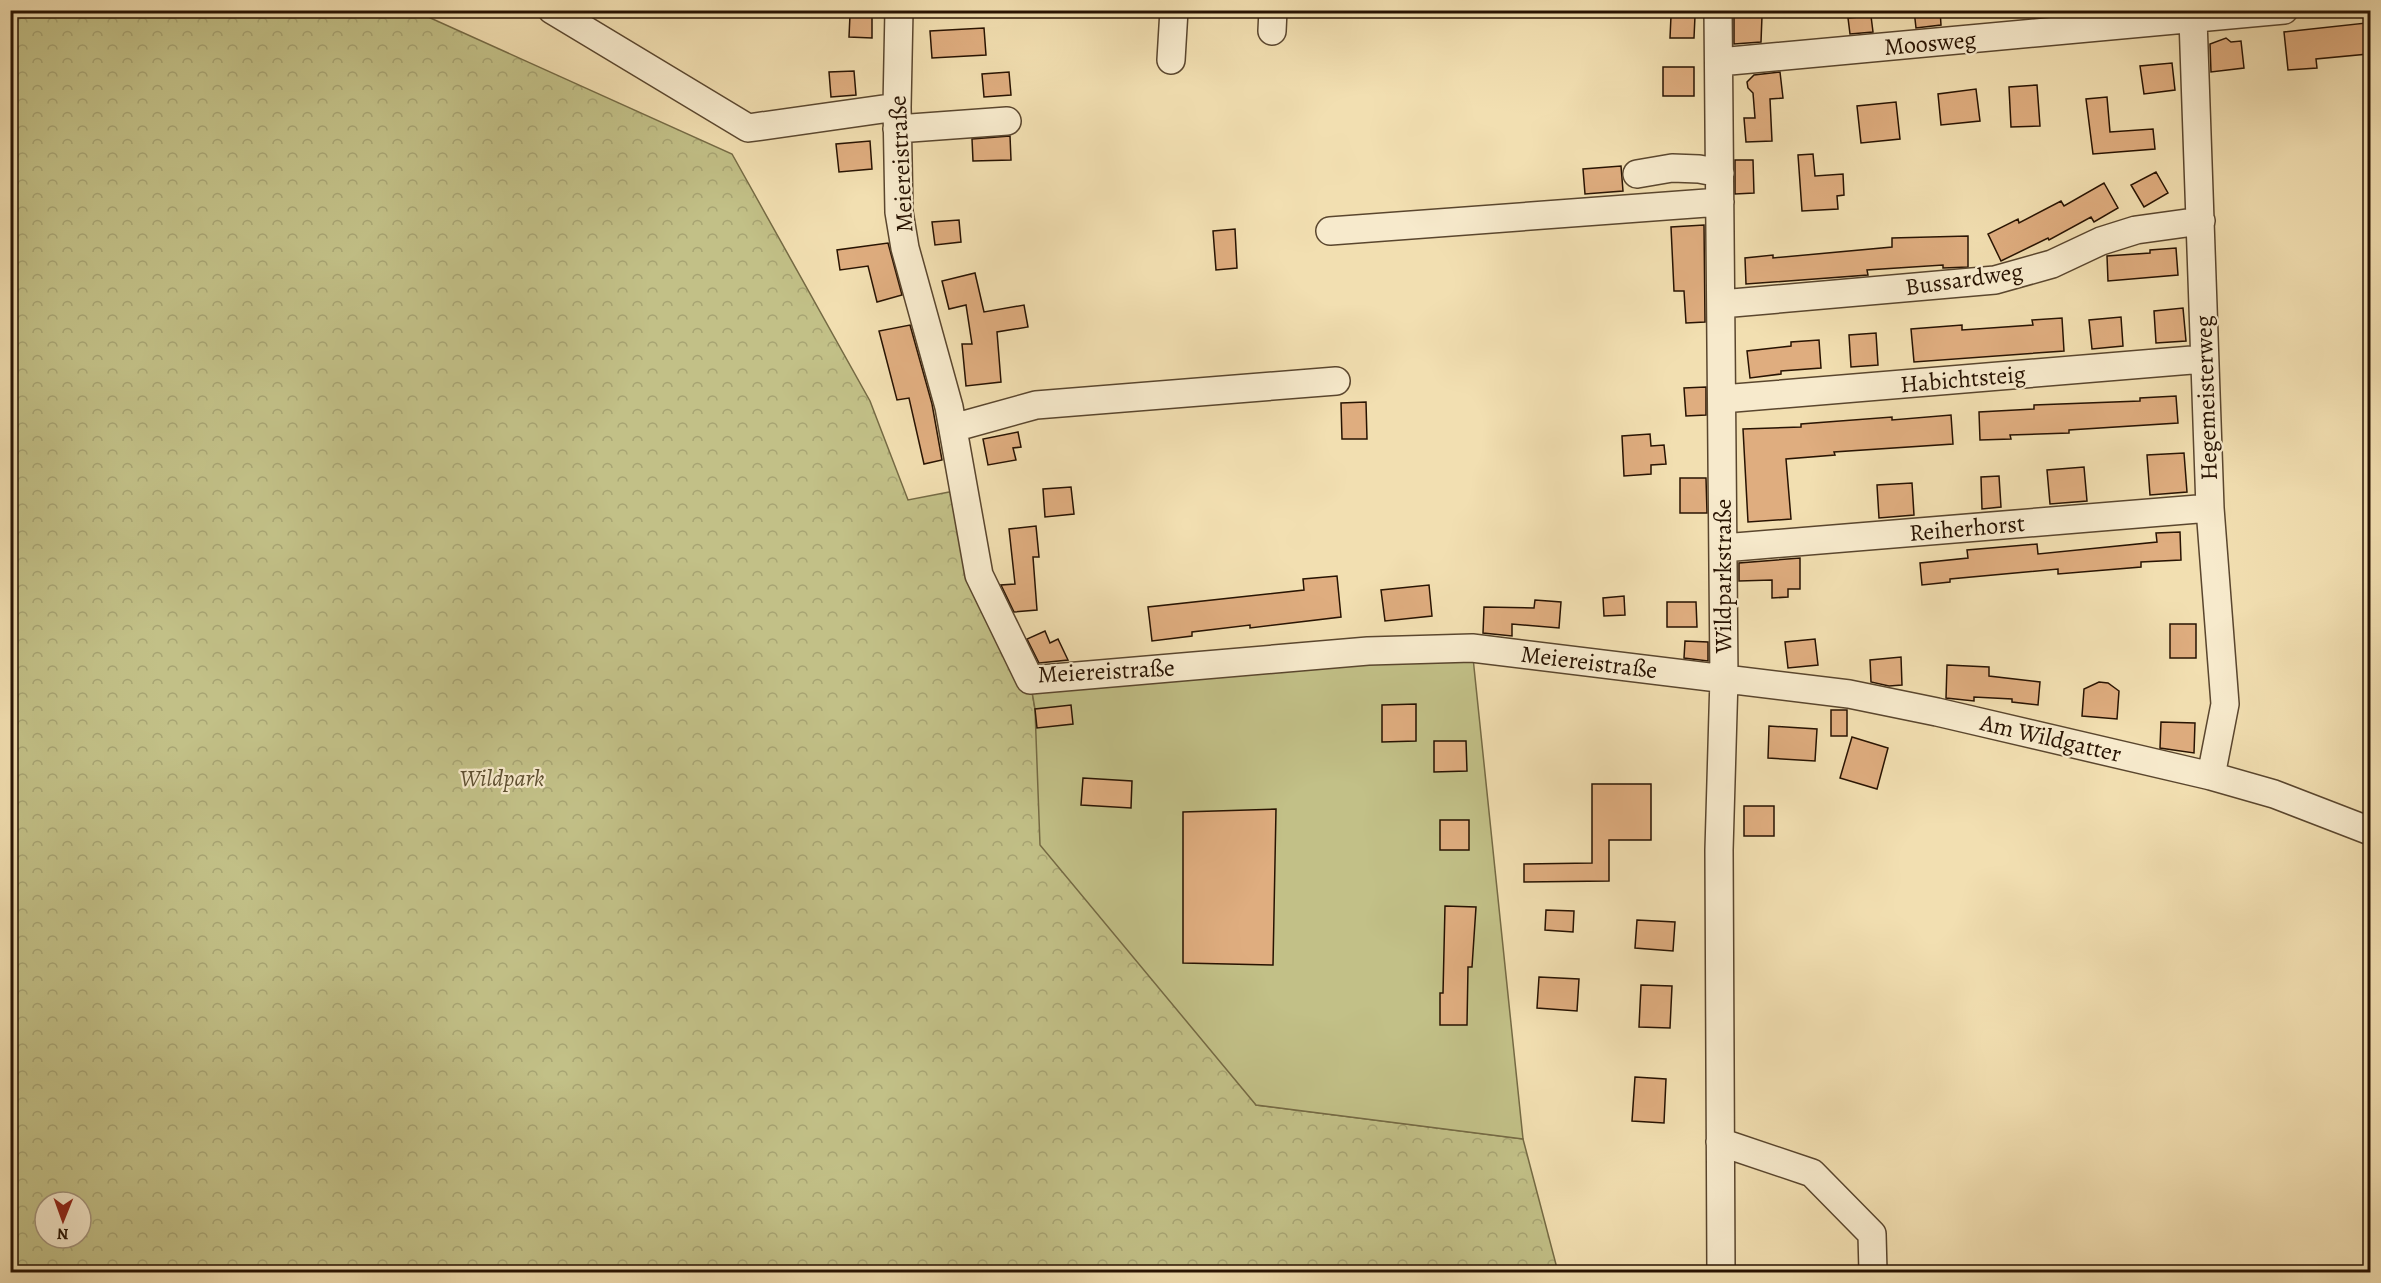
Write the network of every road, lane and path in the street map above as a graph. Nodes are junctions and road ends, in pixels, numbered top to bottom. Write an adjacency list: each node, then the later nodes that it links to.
1 (552, 10): 9 (street)
2 (899, 10): 9 (street, Meiereistraße)
3 (1174, 10): 7 (street)
4 (1718, 10): 8 (street, Wildparkstraße)
5 (2284, 10): 6 (street, Moosweg)
6 (2193, 19): 8 (street, Moosweg); 14 (street, Hegemeisterweg)
7 (1172, 60)
8 (1719, 62): 11 (street, Wildparkstraße)
9 (897, 118): 10 (street); 20 (street, Meiereistraße)
10 (1007, 121)
11 (1720, 172): 12 (street); 13 (street, Wildparkstraße)
12 (1637, 174)
13 (1720, 202): 15 (street); 16 (street, Wildparkstraße)
14 (2201, 221): 16 (street, Bussardweg); 17 (street, Hegemeisterweg)
15 (1330, 231)
16 (1720, 304): 19 (street, Wildparkstraße)
17 (2204, 359): 19 (street, Habichtsteig); 21 (street, Hegemeisterweg)
18 (1336, 381): 20 (street)
19 (1722, 399): 22 (street, Wildparkstraße)
20 (953, 428): 23 (street, Meiereistraße)
21 (2210, 508): 22 (street, Reiherhorst); 24 (street, Hegemeisterweg)
22 (1723, 549): 23 (street, Wildparkstraße)
23 (1724, 678): 24 (street, Am Wildgatter); 26 (street, Wildparkstraße)
24 (2211, 776): 25 (street, Am Wildgatter)
25 (2370, 831)
26 (1719, 1142): 27 (street, Wildparkstraße); 28 (street)
27 (1721, 1272)
28 (1873, 1272)

